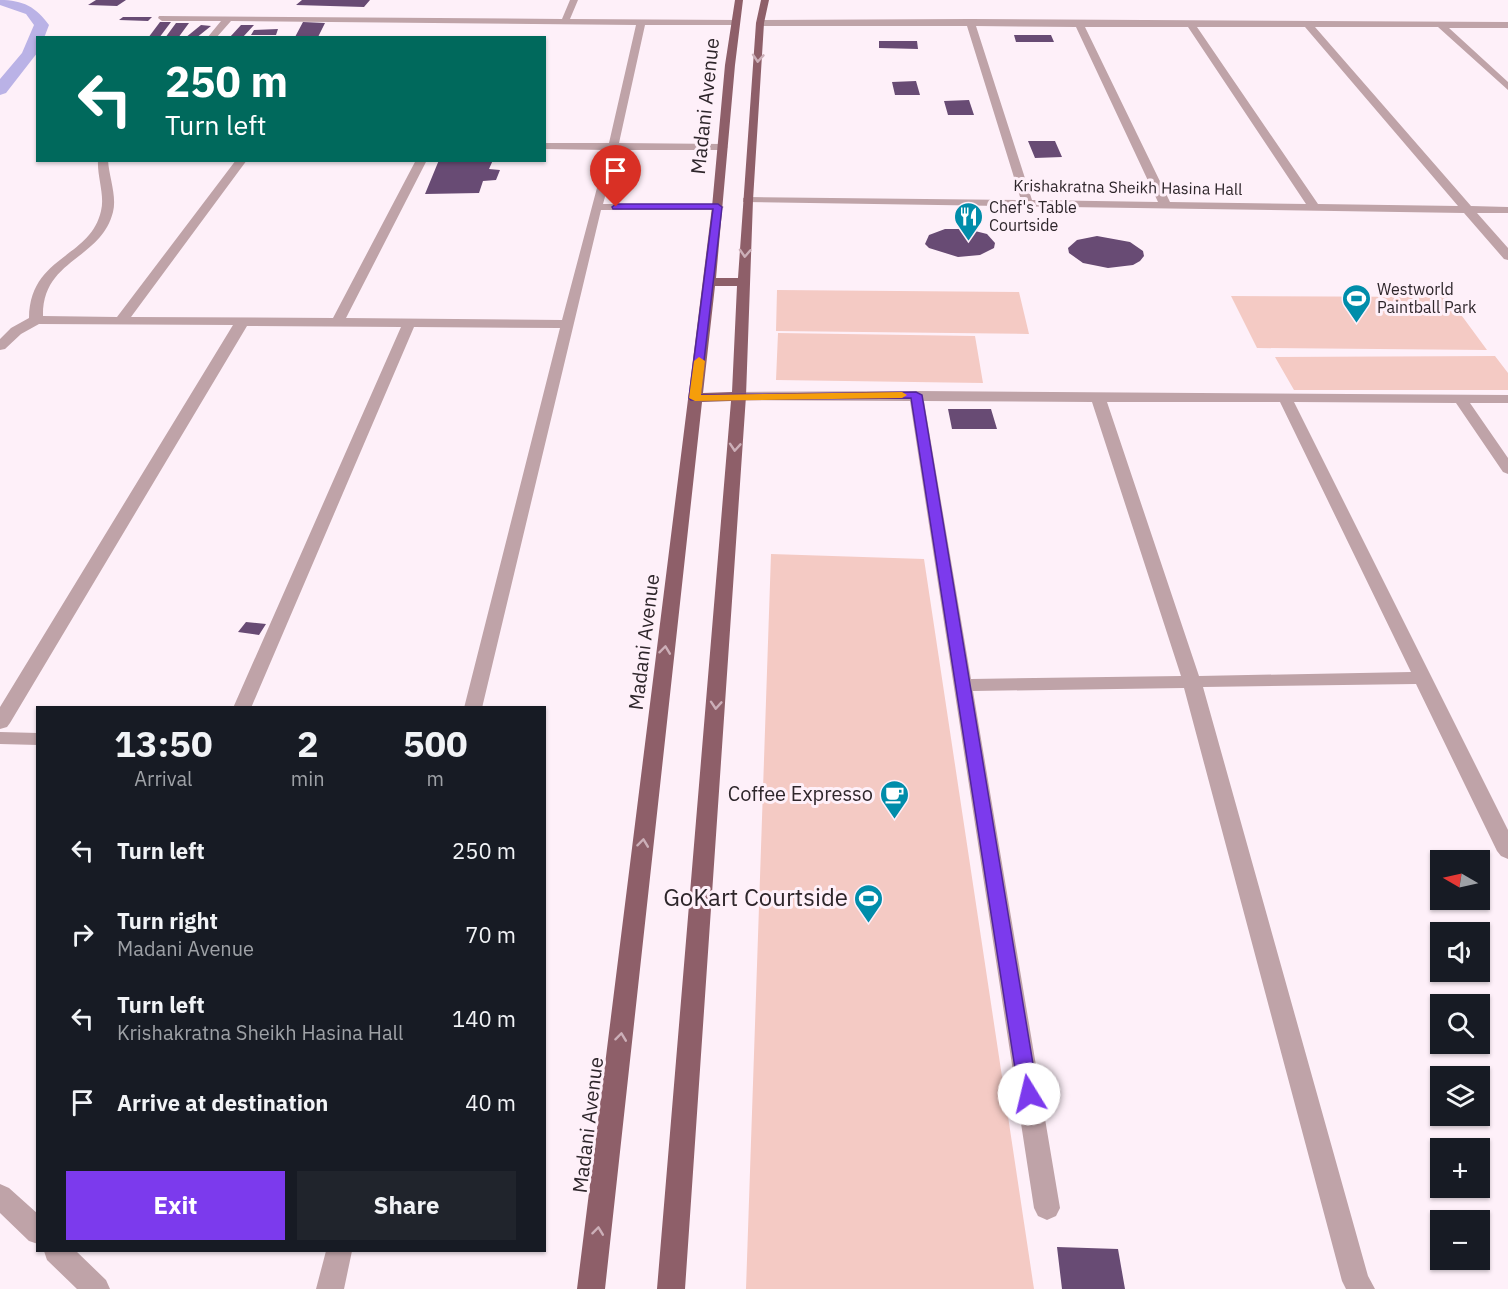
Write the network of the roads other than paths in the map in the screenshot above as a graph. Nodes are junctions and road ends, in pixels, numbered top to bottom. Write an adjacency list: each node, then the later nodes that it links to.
1 (574, 0): 6 (street)
2 (739, 0): 8 (main road, Madani Avenue)
3 (765, 0): 11 (main road)
4 (162, 18): 5 (street)
5 (228, 19): 6 (street); 16 (street)
6 (565, 21): 7 (street)
7 (641, 22): 8 (street); 19 (street)
8 (736, 22): 20 (main road, Madani Avenue)
9 (970, 22): 10 (street); 11 (street); 25 (street)
10 (1078, 22): 12 (street); 26 (street)
11 (760, 23): 24 (main road, one-way to 24)
12 (1190, 23): 13 (street); 29 (street)
13 (1307, 24): 14 (street); 30 (street)
14 (1441, 25): 15 (street); 17 (street)
15 (1508, 25)
16 (213, 36)
17 (1508, 87)
18 (546, 146): 19 (street)
19 (613, 147): 20 (street); 27 (street)
20 (723, 147): 28 (main road, Madani Avenue)
21 (103, 162): 35 (street)
22 (240, 162): 36 (street)
23 (421, 162): 38 (street)
24 (747, 200): 25 (street, Krishakratna Sheikh Hasina Hall); 34 (main road, one-way to 34)
25 (1027, 202): 26 (street, Krishakratna Sheikh Hasina Hall)
26 (1165, 204): 29 (street, Krishakratna Sheikh Hasina Hall)
27 (596, 207): 28 (street); 40 (street)
28 (718, 207): 33 (main road, Madani Avenue)
29 (1314, 207): 30 (street, Krishakratna Sheikh Hasina Hall)
30 (1469, 209): 31 (street, Krishakratna Sheikh Hasina Hall); 32 (street)
31 (1508, 210)
32 (1508, 256)
33 (709, 282): 34 (main road); 45 (main road, Madani Avenue)
34 (743, 282): 43 (main road)
35 (36, 320): 36 (street); 41 (street)
36 (121, 321): 37 (street)
37 (242, 321): 38 (street); 55 (street)
38 (338, 322): 39 (street)
39 (409, 323): 40 (street); 53 (street)
40 (568, 324): 54 (street)
41 (0, 346)
42 (916, 395): 43 (street); 44 (street); 52 (street)
43 (739, 396): 45 (main road); 67 (main road, one-way to 67)
44 (1098, 397): 46 (street); 51 (street)
45 (695, 398): 66 (main road, Madani Avenue, one-way to 45)
46 (1285, 398): 47 (street); 50 (street)
47 (1460, 399): 48 (street); 49 (street)
48 (1508, 399)
49 (1508, 469)
50 (1421, 678): 51 (street); 58 (street)
51 (1192, 681): 52 (street); 68 (street)
52 (964, 685): 60 (street)
53 (243, 706)
54 (473, 706)
55 (0, 723)
56 (0, 738): 57 (street)
57 (36, 740)
58 (1508, 851)
59 (0, 1196): 61 (street)
60 (1047, 1208)
61 (36, 1230)
62 (58, 1252): 64 (street)
63 (339, 1252): 65 (street)
64 (96, 1289)
65 (330, 1289)
66 (591, 1289)
67 (671, 1289)
68 (1361, 1289)

